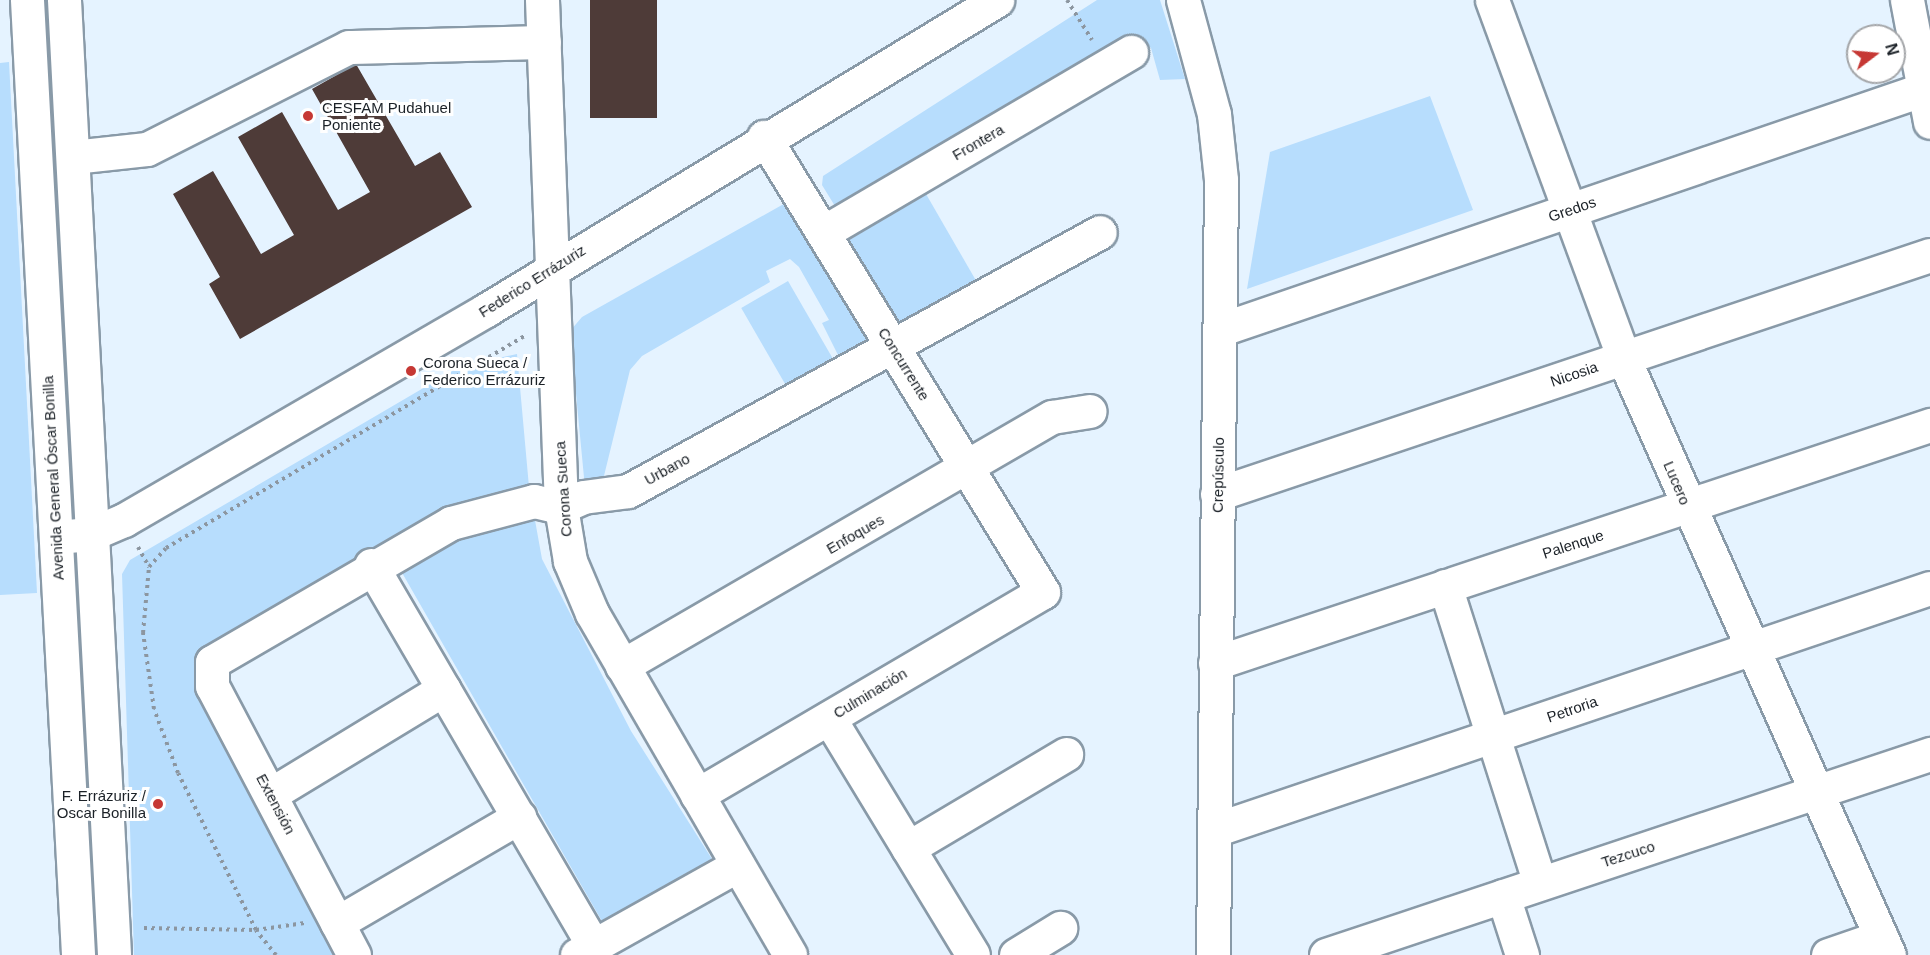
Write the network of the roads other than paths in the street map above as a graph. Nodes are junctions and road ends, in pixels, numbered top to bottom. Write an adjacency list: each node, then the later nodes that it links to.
1 (27, 0): 29 (street, Avenida General Óscar Bonilla)
2 (64, 0): 13 (street)
3 (542, 0): 8 (street, Corona Sueca)
4 (996, 0): 12 (street, Federico Errázuriz)
5 (1183, 0): 19 (street, Crepúsculo)
6 (1492, 0): 14 (street, Lucero)
7 (1907, 0): 10 (street)
8 (544, 42): 13 (street); 18 (street, Corona Sueca)
9 (1119, 59): 15 (street, Frontera)
10 (1924, 89): 11 (street); 14 (street, Gredos)
11 (1930, 122)
12 (764, 137): 15 (street, Concurrente); 18 (street, Federico Errázuriz)
13 (73, 157): 28 (street)
14 (1567, 211): 19 (street, Gredos); 21 (street, Lucero)
15 (824, 232): 20 (street, Concurrente)
16 (1100, 232): 20 (street, Urbano)
17 (1930, 255): 21 (street, Nicosia)
18 (554, 268): 27 (street, Corona Sueca); 28 (street, Federico Errázuriz)
19 (1219, 330): 25 (street, Crepúsculo)
20 (891, 343): 24 (street, Concurrente); 27 (street, Urbano)
21 (1623, 357): 25 (street, Nicosia); 26 (street, Lucero)
22 (1090, 411): 24 (street, Enfoques)
23 (1930, 425): 26 (street, Palenque)
24 (969, 469): 33 (street, Concurrente); 36 (street, Enfoques)
25 (1217, 494): 35 (street, Crepúsculo)
26 (1686, 506): 31 (street, Palenque); 34 (street, Lucero)
27 (561, 507): 30 (street); 36 (street, Corona Sueca)
28 (91, 534): 29 (street, Federico Errázuriz); 53 (street)
29 (56, 537): 56 (street, Avenida General Óscar Bonilla)
30 (371, 565): 37 (street); 43 (street, Extensión)
31 (1445, 586): 35 (street, Palenque); 39 (street)
32 (1930, 588): 34 (street, Petroria)
33 (1043, 592): 38 (street, Culminación)
34 (1750, 649): 39 (street, Petroria); 42 (street, Lucero)
35 (1215, 663): 46 (street, Crepúsculo)
36 (622, 666): 44 (street, Corona Sueca)
37 (444, 689): 43 (street); 45 (street)
38 (829, 718): 44 (street, Culminación); 47 (street)
39 (1493, 736): 46 (street, Petroria); 49 (street)
40 (1066, 754): 47 (street)
41 (1930, 754): 42 (street, Tezcuco)
42 (1818, 791): 49 (street, Tezcuco); 54 (street, Lucero)
43 (271, 794): 51 (street, Extensión)
44 (697, 795): 48 (street, Corona Sueca)
45 (519, 817): 51 (street); 55 (street)
46 (1214, 830): 61 (street, Crepúsculo)
47 (908, 848): 59 (street)
48 (738, 865): 55 (street); 58 (street, Corona Sueca)
49 (1540, 884): 50 (street, Tezcuco)
50 (1503, 896): 62 (street, Tezcuco); 63 (street)
51 (327, 922): 57 (street, Extensión)
52 (1060, 928): 60 (street)
53 (113, 941)
54 (1885, 946): 64 (street)
55 (586, 950)
56 (78, 955)
57 (354, 955)
58 (790, 955)
59 (973, 955)
60 (1016, 955)
61 (1213, 955)
62 (1326, 955)
63 (1522, 955)
64 (1828, 955)

